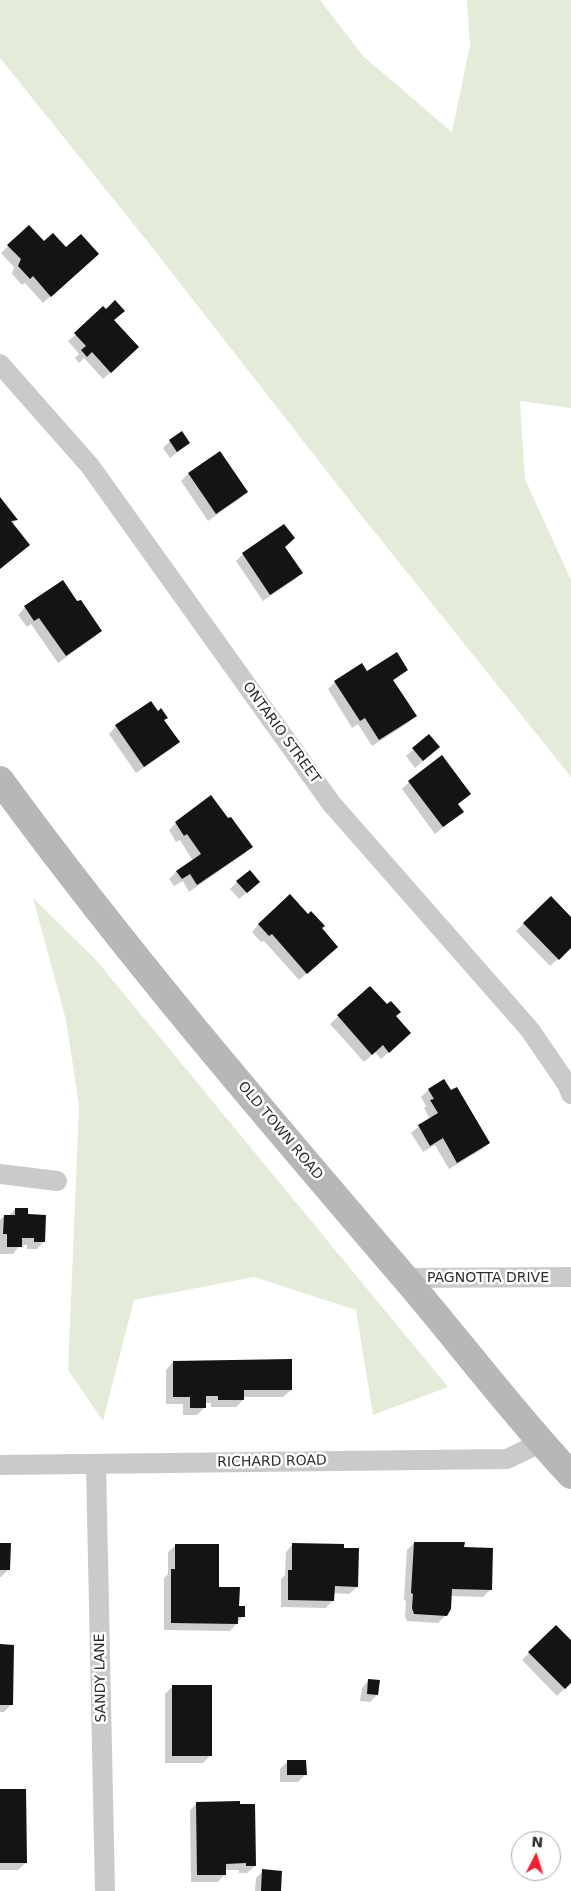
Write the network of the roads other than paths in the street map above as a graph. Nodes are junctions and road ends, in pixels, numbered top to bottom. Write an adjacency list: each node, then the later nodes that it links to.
1 (0, 364): 3 (street, ONTARIO STREET)
2 (0, 780): 7 (main road, OLD TOWN ROAD)
3 (571, 1094)
4 (0, 1174): 5 (street)
5 (57, 1181)
6 (571, 1277): 7 (street, PAGNOTTA DRIVE)
7 (406, 1278): 8 (main road, OLD TOWN ROAD)
8 (540, 1442): 10 (street, RICHARD ROAD); 11 (main road, OLD TOWN ROAD)
9 (0, 1465): 10 (street, RICHARD ROAD)
10 (96, 1465): 12 (street, SANDY LANE)
11 (571, 1475)
12 (105, 1891)

